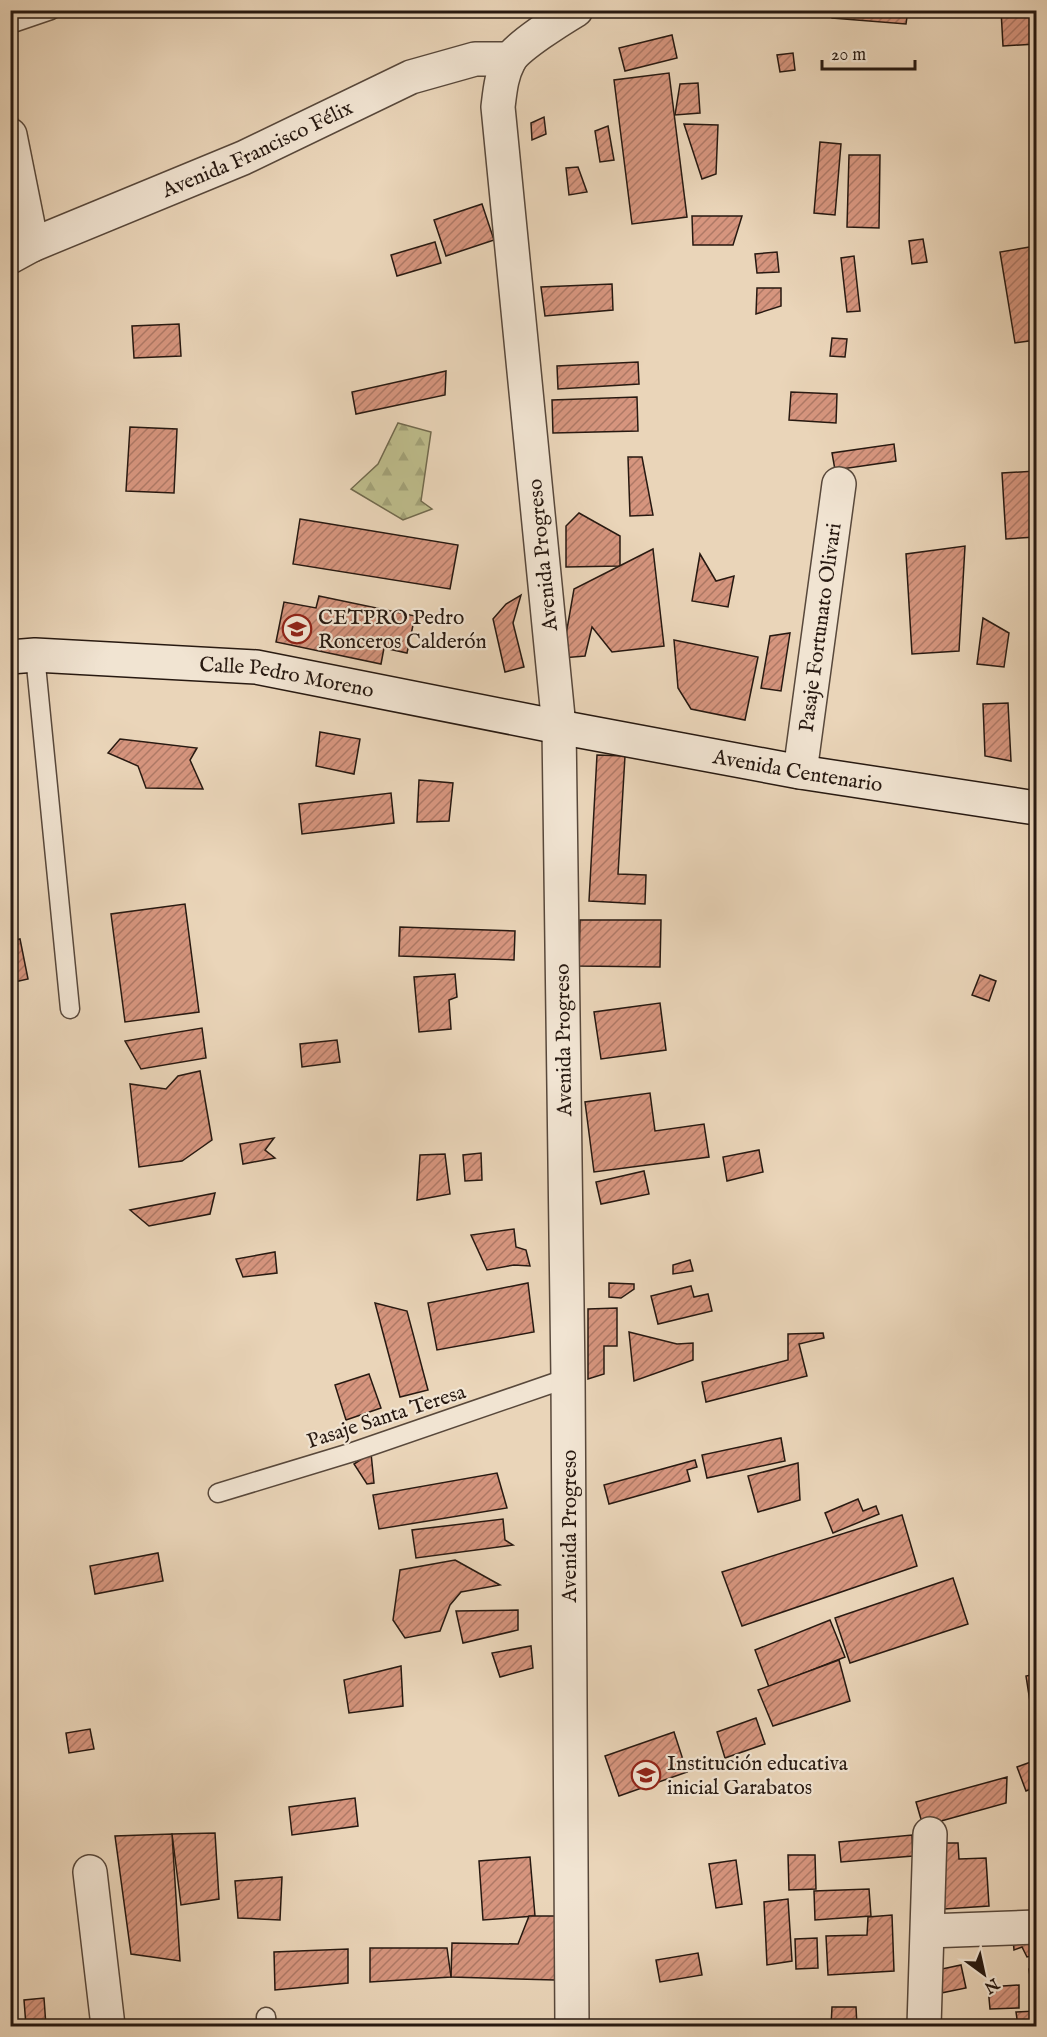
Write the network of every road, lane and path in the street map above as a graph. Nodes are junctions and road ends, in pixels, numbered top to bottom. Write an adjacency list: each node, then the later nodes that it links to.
1 (51, 10): 3 (lane)
2 (576, 10): 4 (street)
3 (10, 24)
4 (510, 59): 6 (street, Avenida Francisco Félix); 9 (street, Avenida Progreso)
5 (10, 135): 6 (street)
6 (21, 251)
7 (839, 484): 10 (street, Pasaje Fortunato Olivari)
8 (23, 656): 9 (street, Calle Pedro Moreno); 12 (lane)
9 (559, 727): 10 (street, Avenida Centenario); 13 (street, Avenida Progreso)
10 (800, 772): 11 (street, Avenida Centenario)
11 (1036, 808)
12 (70, 1009)
13 (568, 1378): 14 (lane, Pasaje Santa Teresa); 20 (street, Avenida Progreso)
14 (218, 1493)
15 (930, 1834): 18 (street)
16 (90, 1872): 19 (street)
17 (1036, 1928): 18 (street)
18 (928, 1931): 21 (street)
19 (108, 2026)
20 (572, 2026)
21 (924, 2026)

